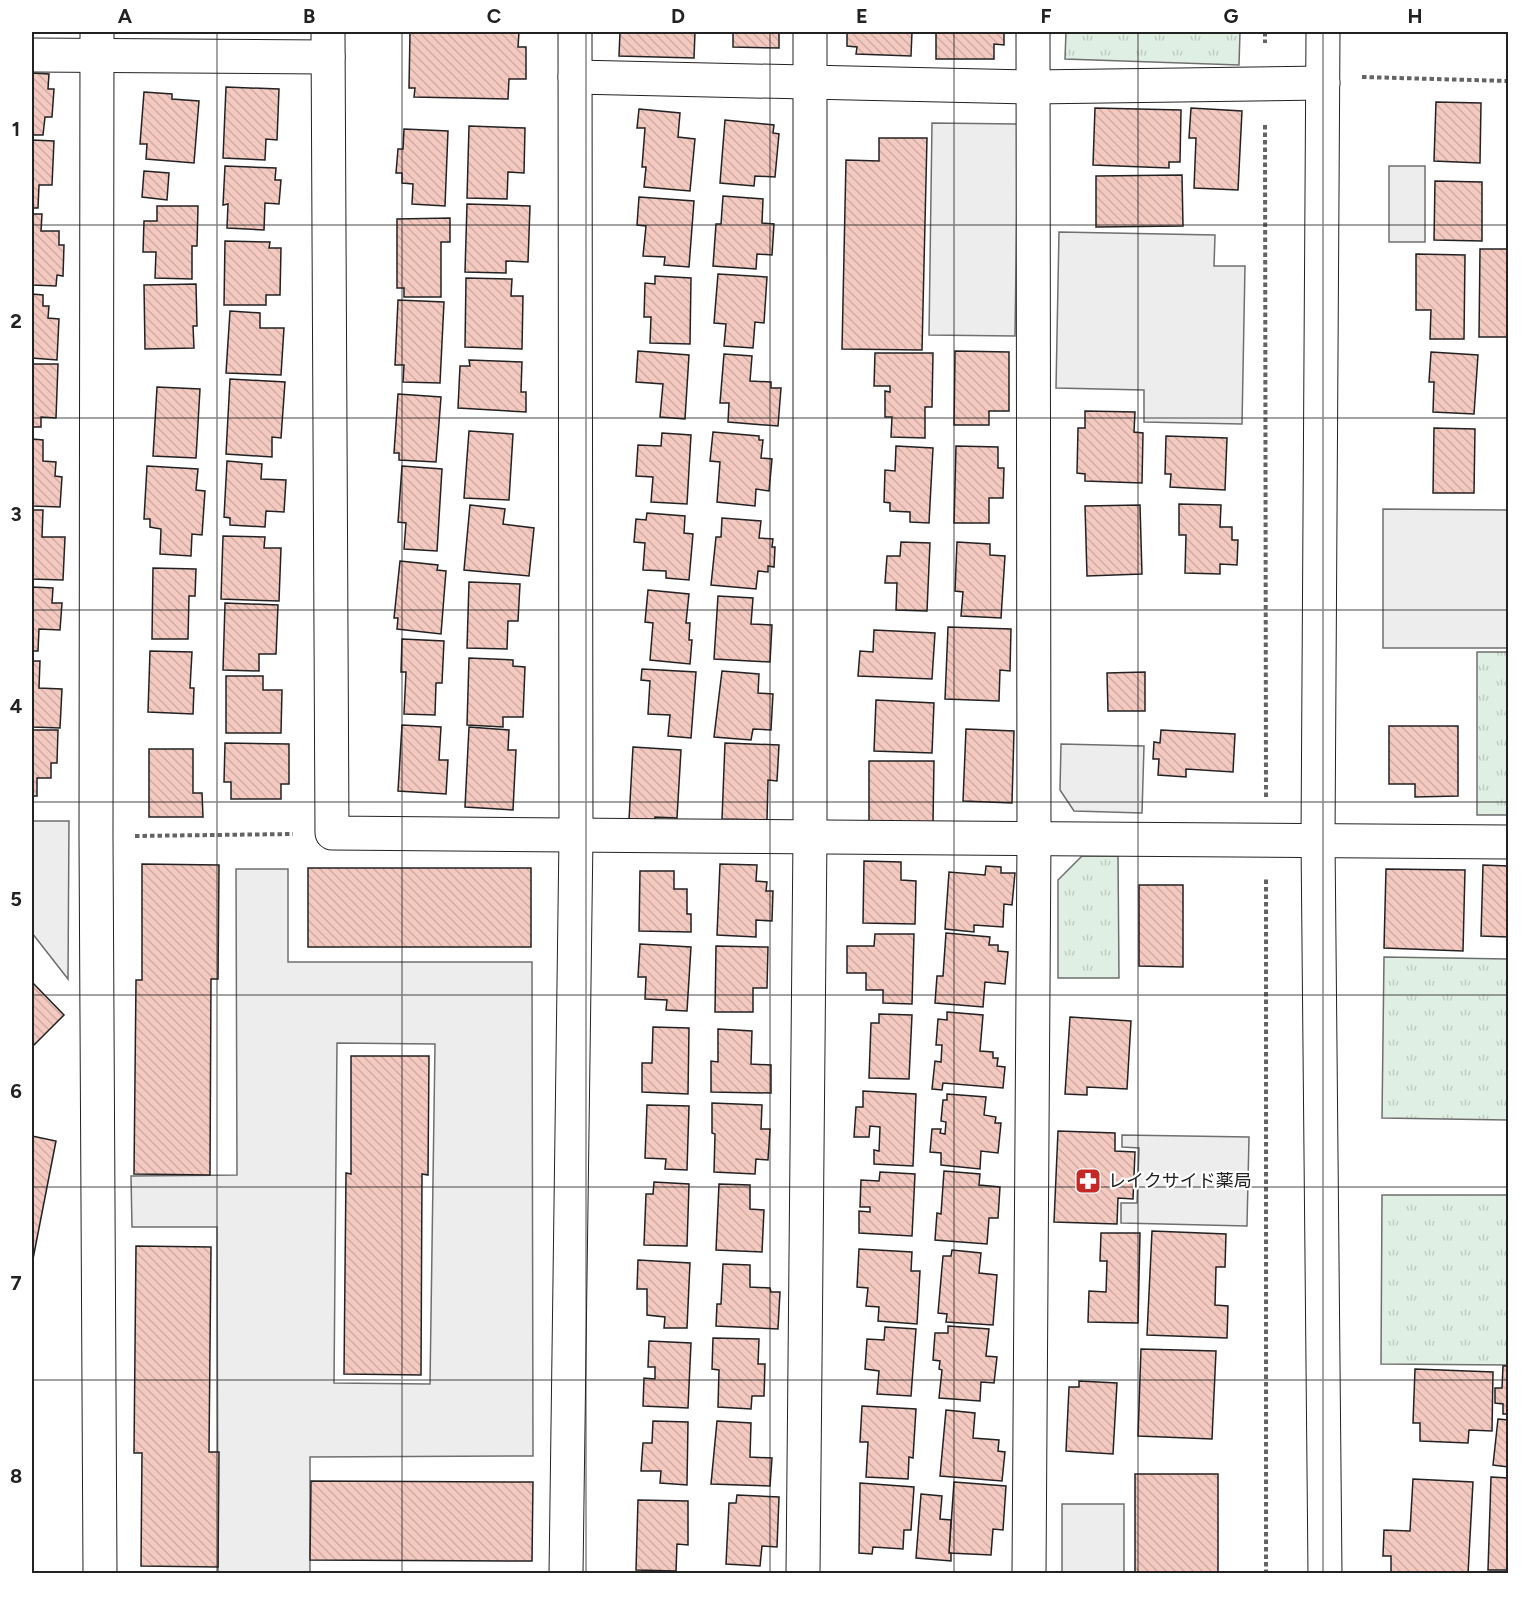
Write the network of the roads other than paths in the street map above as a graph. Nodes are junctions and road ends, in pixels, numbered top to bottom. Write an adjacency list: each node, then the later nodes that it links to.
1 (575, 32): 8 (street)
2 (810, 32): 9 (street)
3 (1033, 32): 11 (street)
4 (1323, 32): 10 (street)
5 (97, 44): 6 (street); 7 (street); 17 (street)
6 (328, 44): 12 (street)
7 (32, 55)
8 (575, 77): 9 (street); 12 (street)
9 (811, 81): 11 (street); 13 (street)
10 (1323, 83): 11 (street); 15 (street)
11 (1032, 87): 14 (street)
12 (576, 836): 13 (street); 18 (street)
13 (810, 836): 14 (street); 19 (street)
14 (1034, 839): 15 (street); 20 (street)
15 (1318, 839): 16 (street); 21 (street)
16 (1509, 842)
17 (99, 1574)
18 (566, 1574)
19 (803, 1574)
20 (1029, 1574)
21 (1325, 1574)

